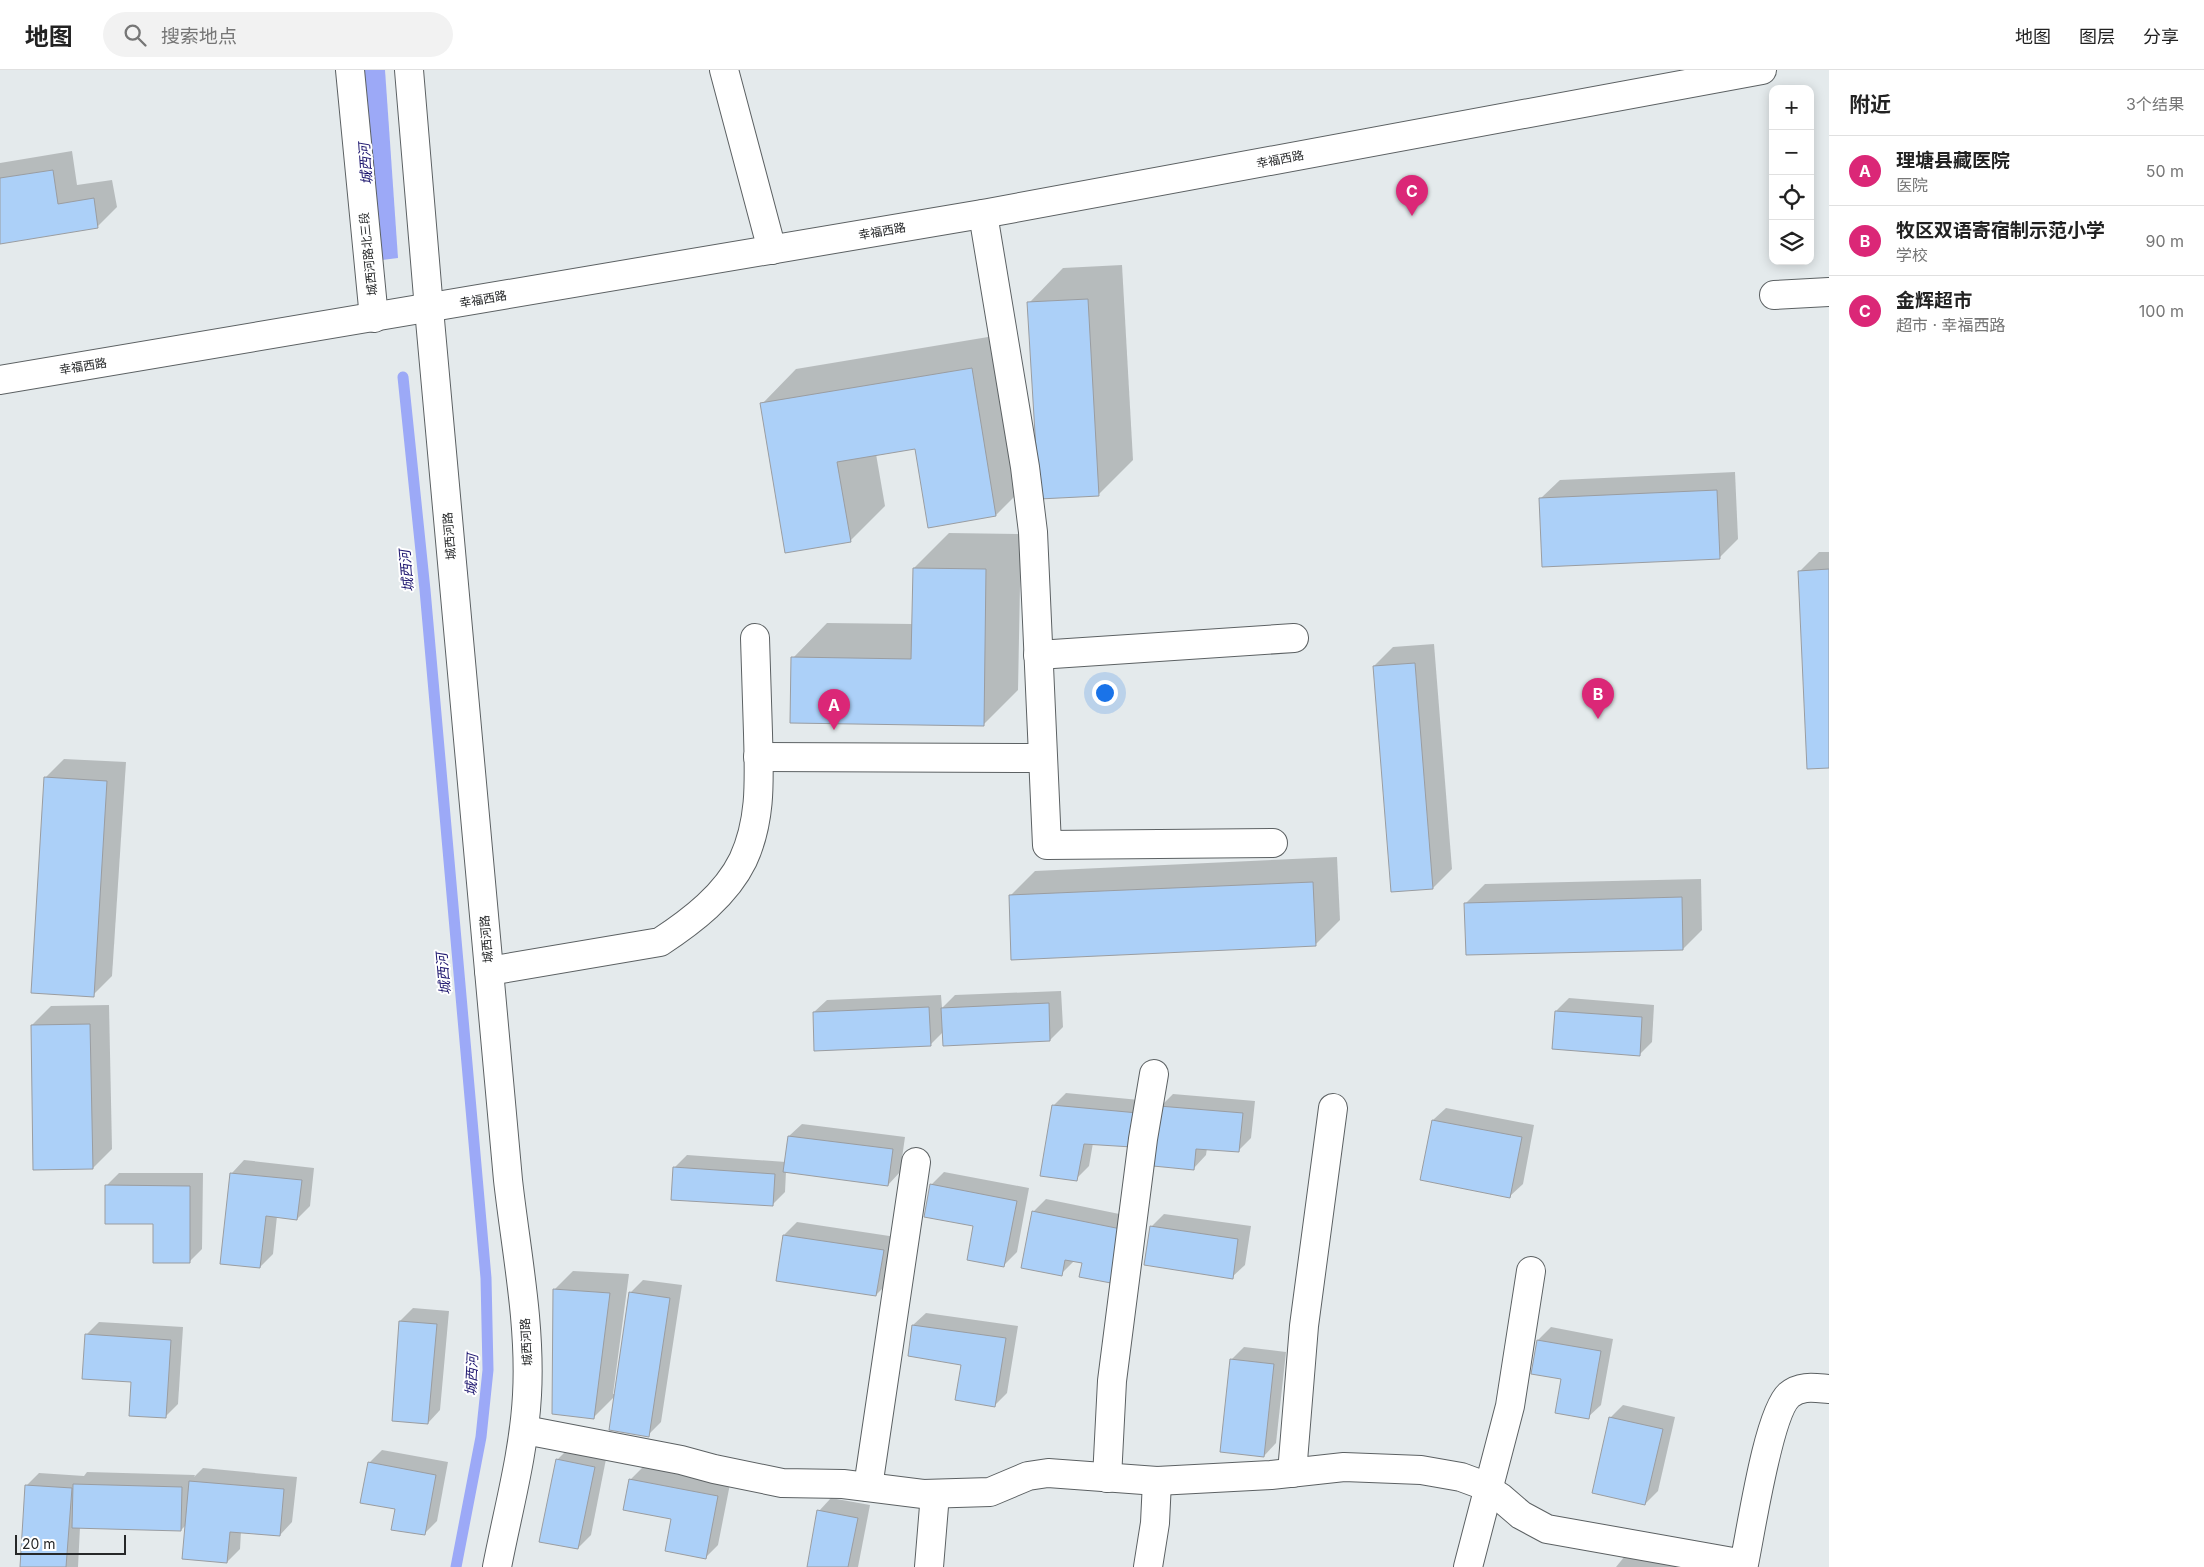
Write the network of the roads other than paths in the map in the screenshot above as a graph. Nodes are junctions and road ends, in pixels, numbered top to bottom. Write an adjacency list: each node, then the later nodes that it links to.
1 (350, 70): 10 (street, 城西河路北三段)
2 (409, 70): 9 (street)
3 (724, 70): 6 (street)
4 (1753, 71): 5 (street, 幸福西路)
5 (983, 214): 6 (street, 幸福西路); 14 (street)
6 (772, 250): 9 (street, 幸福西路)
7 (1829, 292): 8 (street)
8 (1774, 295)
9 (429, 309): 10 (street, 幸福西路); 18 (street, 城西河路)
10 (374, 318): 11 (street, 幸福西路)
11 (0, 380)
12 (755, 638): 15 (street)
13 (1294, 638): 14 (street)
14 (1038, 655): 16 (street)
15 (758, 756): 16 (street); 18 (street)
16 (1042, 758): 17 (street)
17 (1273, 843)
18 (489, 971): 24 (street, 城西河路)
19 (1154, 1074): 26 (street)
20 (1333, 1108): 25 (street)
21 (916, 1162): 28 (street)
22 (1531, 1271): 29 (street)
23 (1829, 1389): 29 (street)
24 (525, 1430): 28 (street); 31 (street, 城西河路)
25 (1292, 1473): 27 (street); 29 (street)
26 (1107, 1478): 27 (street); 30 (street)
27 (1157, 1481): 33 (street)
28 (868, 1488): 30 (street)
29 (1489, 1489): 34 (street)
30 (935, 1494): 32 (street)
31 (497, 1567)
32 (929, 1567)
33 (1148, 1567)
34 (1468, 1567)

